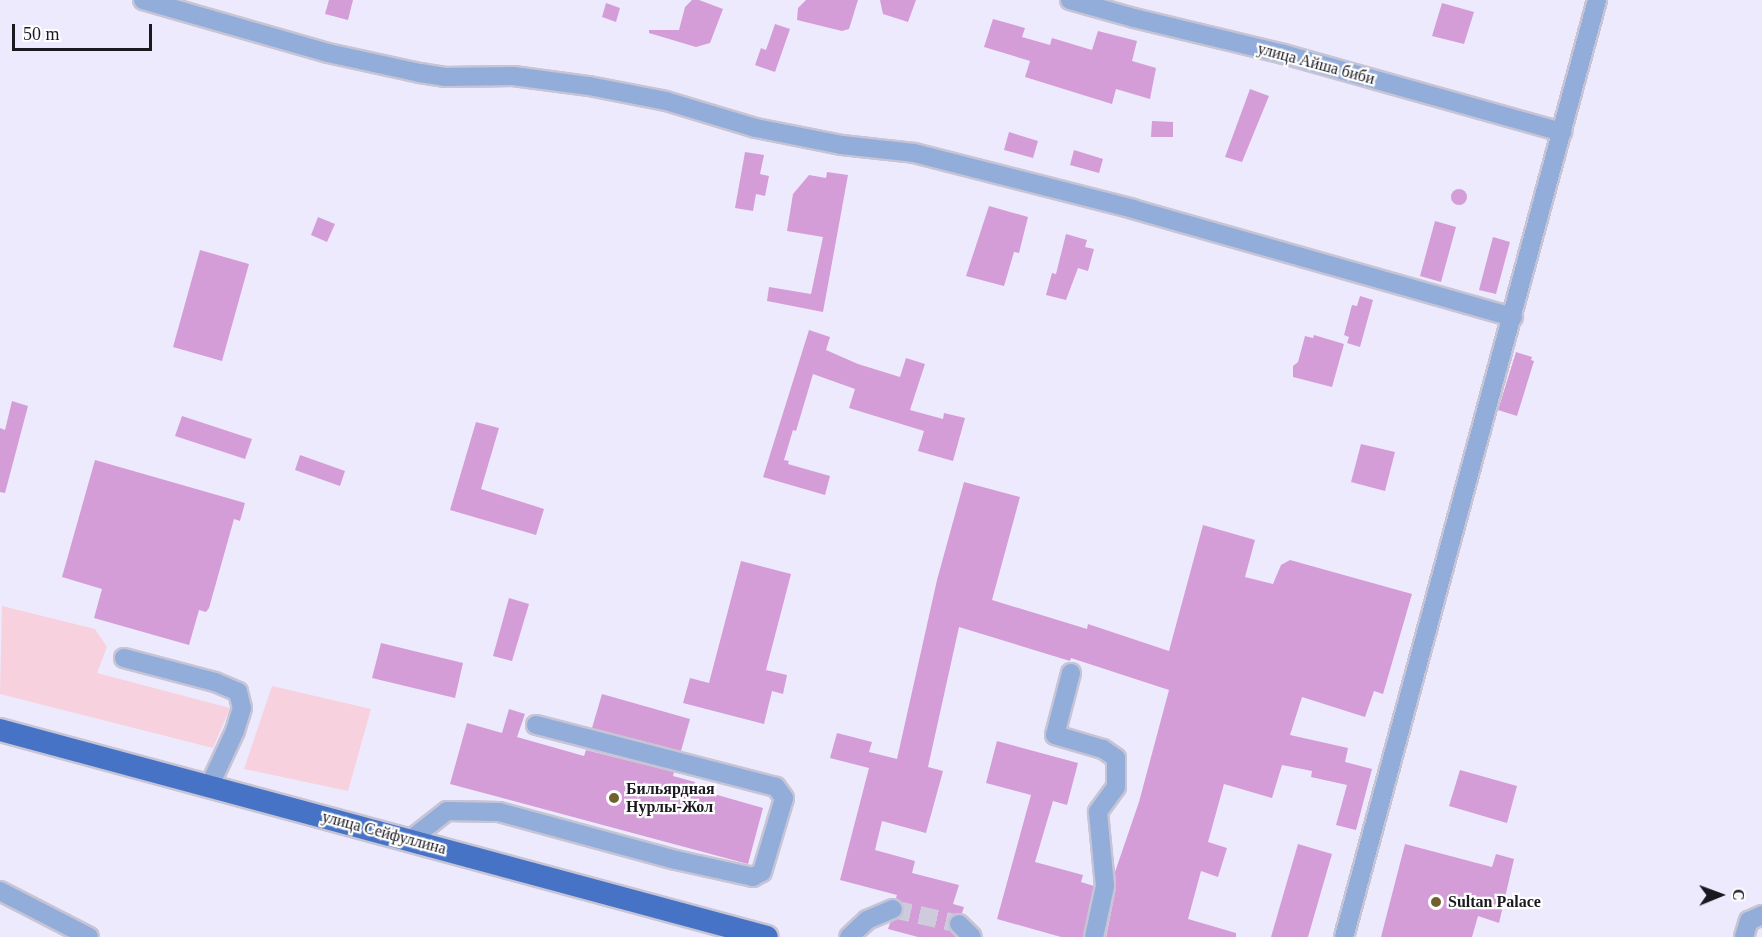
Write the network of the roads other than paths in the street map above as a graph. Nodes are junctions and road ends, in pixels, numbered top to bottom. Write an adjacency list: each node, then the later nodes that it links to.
1 (143, 0): 5 (street)
2 (1070, 0): 4 (street, улица Айша биби)
3 (1597, 0): 4 (street)
4 (1562, 132): 5 (street)
5 (1513, 317): 19 (street)
6 (124, 658): 10 (street)
7 (1071, 674): 18 (street)
8 (536, 725): 11 (street)
9 (0, 730): 10 (main road, улица Сейфуллина)
10 (209, 787): 11 (main road, улица Сейфуллина)
11 (410, 840): 16 (main road, улица Сейфуллина)
12 (0, 891): 15 (street)
13 (893, 909): 17 (street)
14 (1762, 915): 20 (street)
15 (89, 937)
16 (767, 937)
17 (849, 937)
18 (1094, 937)
19 (1344, 937)
20 (1744, 937)

